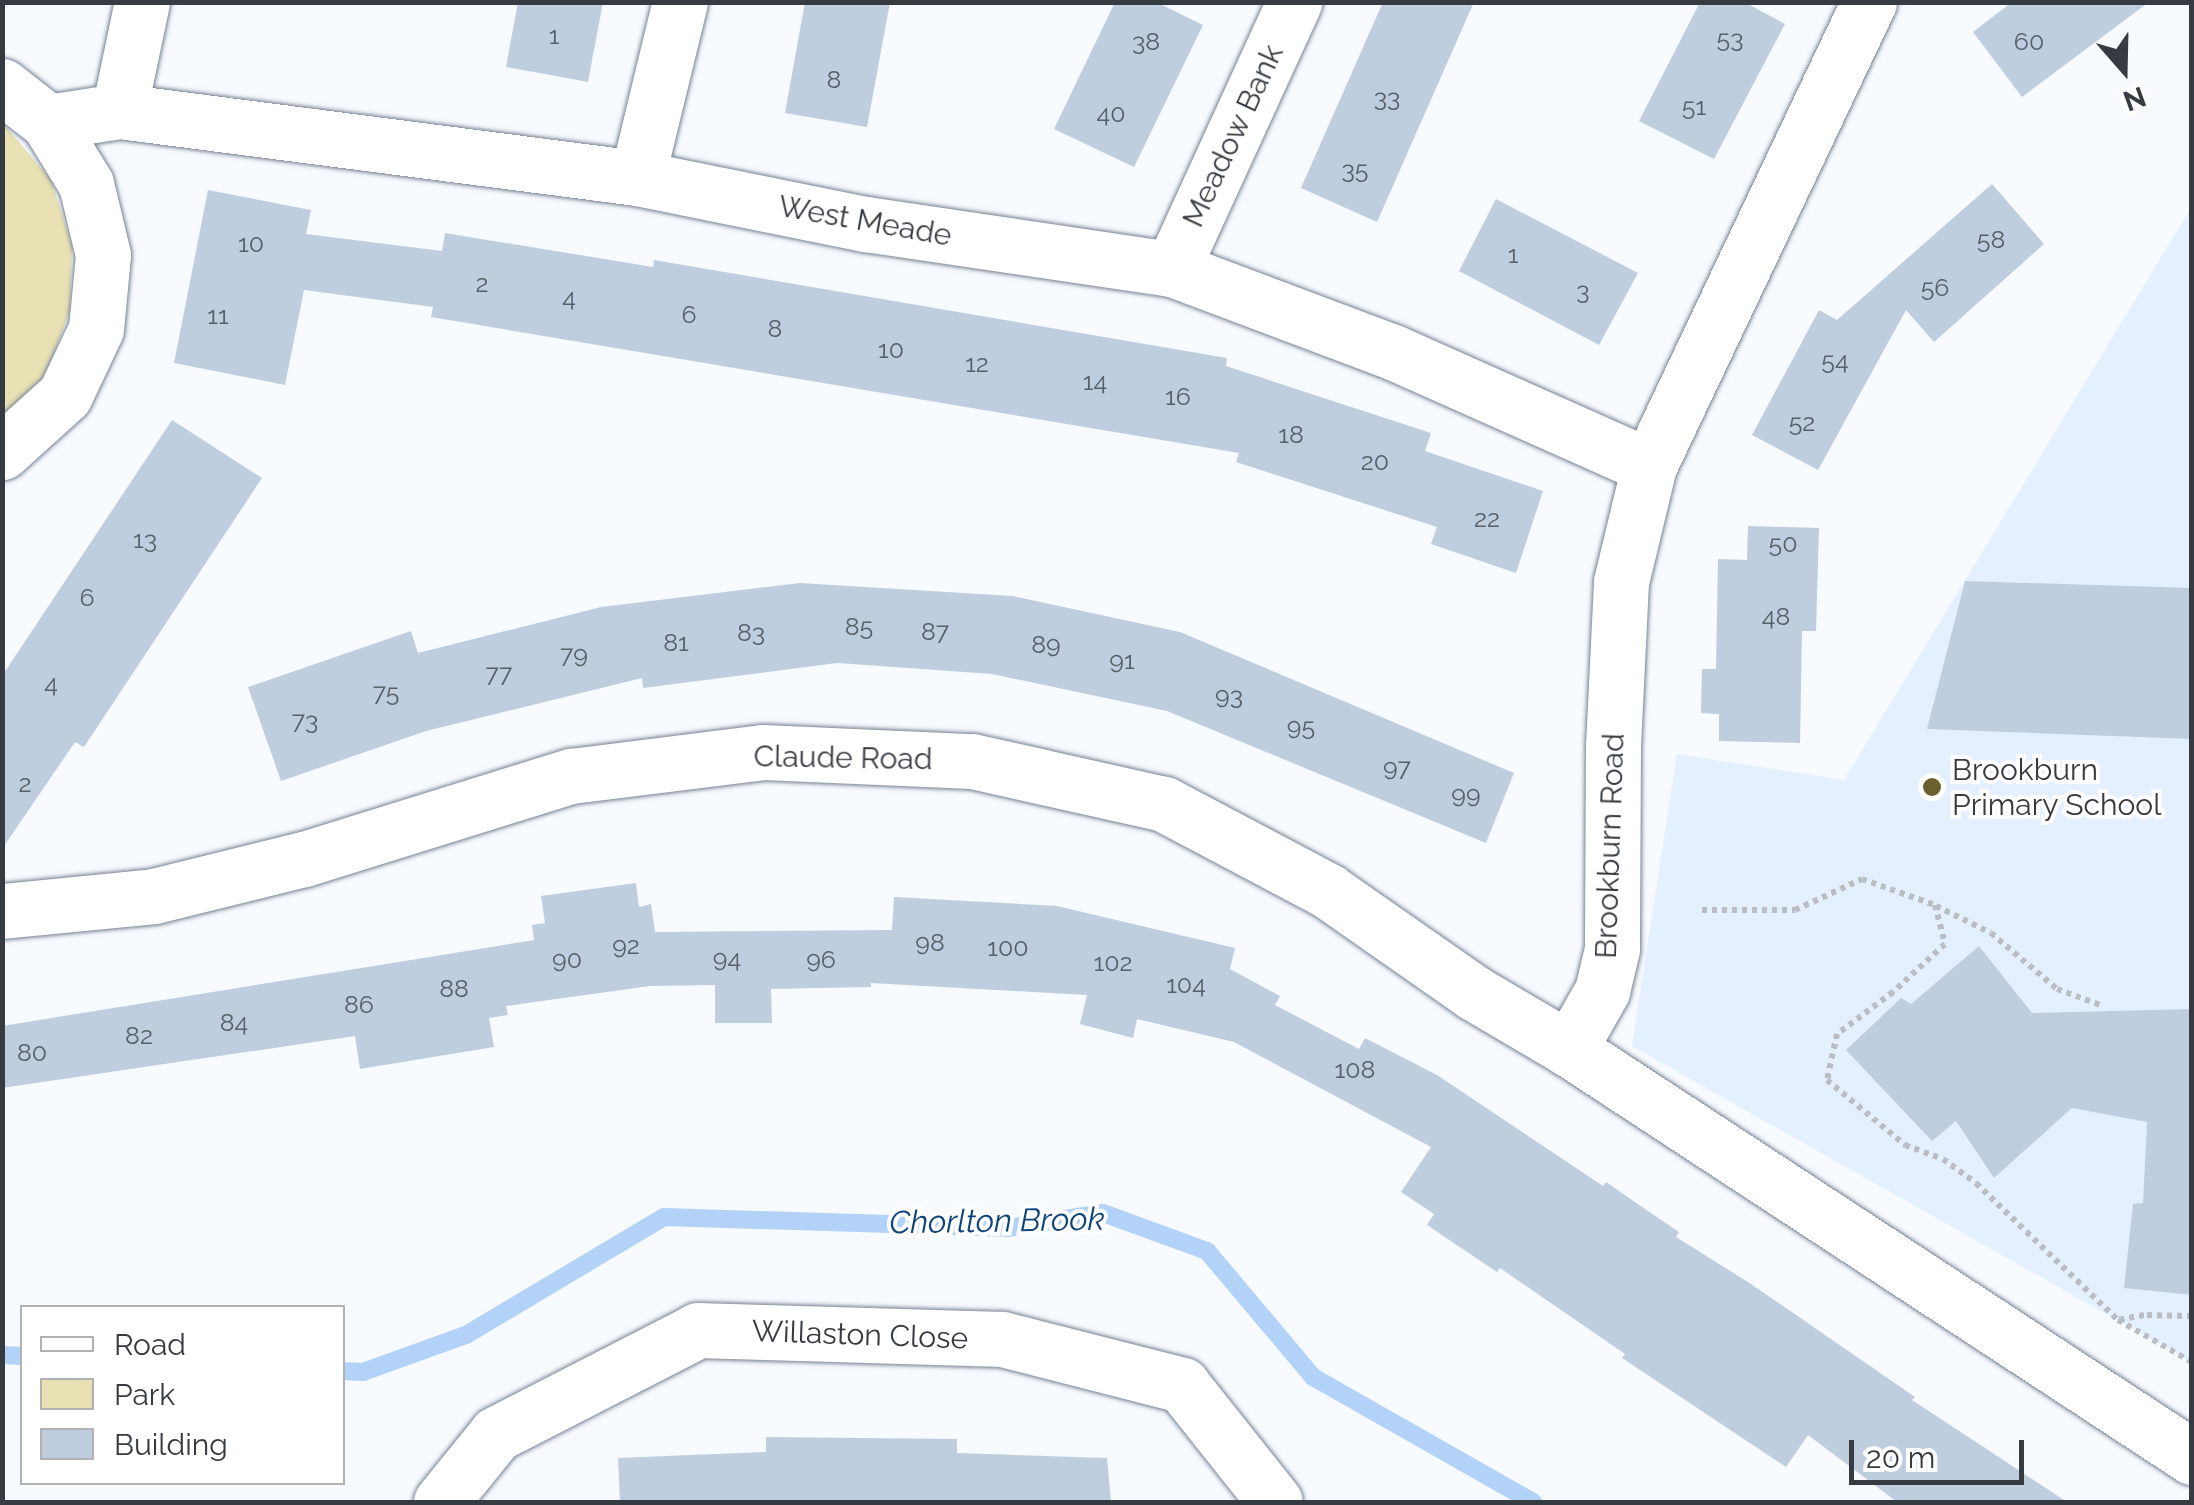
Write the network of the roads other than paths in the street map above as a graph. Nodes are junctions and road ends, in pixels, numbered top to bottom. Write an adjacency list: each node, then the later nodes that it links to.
1 (142, 2): 6 (street)
2 (680, 2): 8 (street)
3 (1294, 2): 9 (street, Meadow Bank)
4 (1869, 2): 11 (street, Brookburn Road)
5 (2, 86): 7 (street)
6 (120, 111): 7 (street, West Meade); 8 (street, West Meade)
7 (48, 122): 10 (street)
8 (637, 178): 9 (street, West Meade)
9 (1172, 269): 11 (street, West Meade)
10 (2, 452)
11 (1649, 466): 13 (street, Brookburn Road)
12 (2, 912): 13 (street, Claude Road)
13 (1569, 1049): 14 (street)
14 (2192, 1457)
15 (441, 1502): 16 (street, Willaston Close)
16 (1275, 1502)

